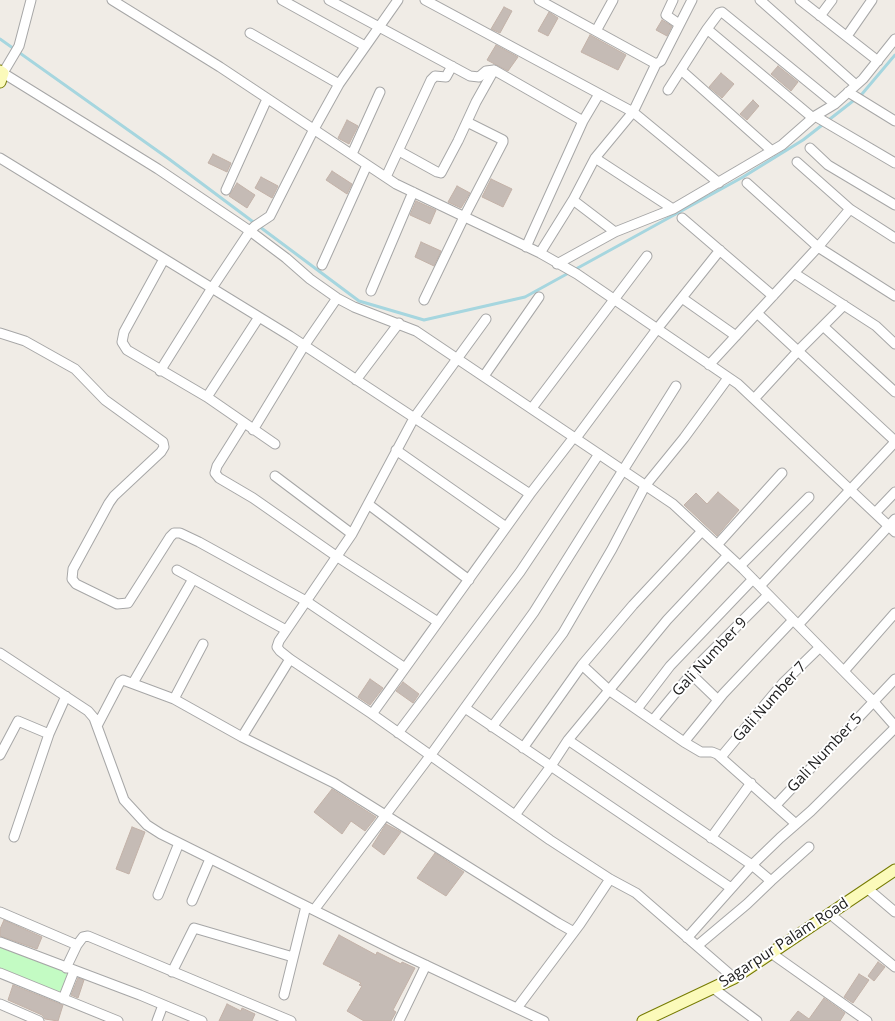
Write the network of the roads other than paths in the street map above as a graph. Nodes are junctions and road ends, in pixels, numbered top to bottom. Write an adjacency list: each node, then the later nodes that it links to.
1 (31, 0): 29 (street)
2 (112, 0): 36 (street)
3 (282, 0): 23 (street)
4 (329, 0): 17 (street)
5 (398, 0): 17 (street)
6 (425, 0): 34 (street)
7 (613, 0): 19 (street)
8 (673, 0): 16 (street)
9 (692, 0): 16 (street)
10 (760, 0): 31 (street)
11 (800, 0): 15 (street)
12 (832, 0): 15 (street)
13 (872, 0): 21 (street)
14 (546, 2): 19 (street)
15 (820, 16): 21 (street)
16 (679, 24): 25 (street)
17 (379, 26): 23 (street); 26 (street)
18 (707, 29): 28 (street); 37 (street); 39 (street)
19 (596, 31): 25 (street)
20 (250, 33): 30 (street)
21 (847, 36): 24 (street)
22 (895, 40): 24 (street)
23 (365, 46): 30 (street)
24 (878, 61): 31 (street)
25 (656, 64): 38 (street)
26 (452, 66): 27 (street); 45 (street)
27 (494, 70): 40 (street); 42 (street)
28 (681, 70): 32 (street); 46 (street)
29 (3, 72): 64 (street)
30 (339, 84): 43 (street)
31 (856, 85): 35 (street)
32 (668, 90)
33 (380, 92): 47 (street)
34 (599, 94): 38 (street); 40 (street)
35 (854, 95): 37 (street); 41 (street)
36 (267, 99): 43 (street); 56 (street)
37 (835, 104): 39 (street)
38 (634, 112): 49 (street); 55 (street)
39 (815, 118): 46 (street); 51 (street)
40 (583, 121): 67 (street)
41 (895, 121)
42 (467, 122): 45 (street); 62 (street)
43 (314, 129): 47 (street); 64 (street)
44 (810, 148): 59 (street)
45 (399, 151): 53 (street)
46 (772, 151): 55 (street)
47 (352, 154): 52 (street)
48 (0, 158): 72 (street)
49 (595, 158): 58 (street); 60 (street)
50 (797, 162): 61 (street)
51 (895, 163)
52 (367, 165): 53 (street); 73 (street)
53 (386, 177): 57 (street)
54 (746, 182): 68 (street)
55 (719, 183): 60 (street)
56 (226, 190)
57 (413, 192): 62 (street); 77 (street)
58 (573, 200): 65 (street); 70 (street)
59 (895, 205)
60 (673, 209): 65 (street)
61 (850, 209): 66 (street); 68 (street)
62 (464, 217): 67 (street); 83 (street)
63 (682, 218): 69 (street)
64 (252, 229): 76 (street); 81 (street)
65 (615, 232): 74 (street)
66 (895, 238)
67 (526, 247): 70 (street)
68 (818, 248): 75 (street); 79 (street)
69 (720, 250): 78 (street); 82 (street)
70 (540, 253): 74 (street)
71 (647, 256): 84 (street)
72 (164, 259): 76 (street); 99 (street)
73 (322, 265)
74 (561, 265): 84 (street)
75 (794, 273): 78 (street); 85 (street)
76 (212, 288): 87 (street); 99 (street)
77 (371, 291)
78 (773, 296): 86 (street)
79 (895, 296)
80 (539, 297): 100 (street)
81 (337, 298): 89 (street); 95 (street)
82 (682, 298): 91 (street); 93 (street)
83 (424, 300)
84 (613, 300): 91 (street); 107 (street)
85 (844, 305): 90 (street); 94 (street)
86 (757, 313): 93 (street); 96 (street)
87 (259, 317): 95 (street); 105 (street)
88 (486, 319): 97 (street)
89 (399, 323): 97 (street); 102 (street)
90 (823, 326): 96 (street); 104 (street)
91 (657, 329): 98 (street); 111 (street)
92 (0, 333): 140 (street)
93 (736, 336): 98 (street)
94 (895, 344)
95 (304, 346): 102 (street); 110 (street)
96 (798, 351): 106 (street); 112 (street)
97 (458, 359): 100 (street); 108 (street)
98 (709, 365): 101 (street)
99 (160, 371): 105 (street)
100 (484, 376): 107 (street)
101 (728, 378): 106 (street); 119 (street)
102 (356, 380): 108 (street)
103 (676, 386): 116 (street)
104 (895, 392)
105 (207, 397): 109 (street)
106 (754, 399): 120 (street)
107 (532, 408): 111 (street)
108 (414, 418): 114 (street); 122 (street)
109 (244, 423): 110 (street); 132 (street)
110 (253, 430): 113 (street)
111 (576, 438): 115 (street); 122 (street)
112 (895, 441): 120 (street)
113 (274, 444)
114 (396, 450): 124 (street); 127 (street)
115 (599, 454): 116 (street); 167 (street)
116 (622, 470): 119 (street); 160 (street)
117 (782, 473): 130 (street)
118 (275, 476): 129 (street)
119 (646, 486): 128 (street); 165 (street)
120 (851, 490): 125 (street); 138 (street)
121 (895, 492): 125 (street)
122 (530, 494): 127 (street)
123 (808, 497): 133 (street)
124 (368, 504): 129 (street); 137 (street)
125 (875, 513): 126 (street)
126 (893, 526): 143 (street)
127 (506, 527): 137 (street)
128 (702, 531): 130 (street); 149 (street)
129 (352, 534): 132 (street)
130 (717, 545): 131 (street)
131 (728, 555): 133 (street); 155 (street)
132 (336, 556): 140 (street); 142 (street)
133 (740, 566): 136 (street)
134 (177, 570): 135 (street)
135 (193, 579): 144 (street); 154 (street)
136 (753, 579): 138 (street); 161 (street)
137 (468, 580): 142 (street)
138 (760, 586): 139 (street)
139 (768, 595): 143 (street); 152 (street, Gali Number 9)
140 (306, 602): 144 (street); 150 (street)
141 (895, 613): 151 (street)
142 (438, 622): 150 (street)
143 (795, 622): 146 (street); 158 (street)
144 (286, 630): 148 (street)
145 (203, 644): 157 (street)
146 (820, 647): 151 (street); 175 (street, Gali Number 7)
147 (2, 657): 156 (street)
148 (290, 659): 162 (street); 169 (street)
149 (582, 665): 155 (street); 172 (street)
150 (405, 668): 162 (street)
151 (844, 671): 159 (street)
152 (691, 674): 158 (street); 163 (street, Gali Number 9)
153 (895, 679): 159 (street, Gali Number 5)
154 (133, 683): 157 (street); 164 (street)
155 (608, 690): 161 (street); 170 (street)
156 (66, 696): 164 (street); 168 (street)
157 (174, 699): 169 (street)
158 (718, 700): 171 (street)
159 (873, 701): 166 (street); 178 (street, Gali Number 5)
160 (465, 708): 165 (street); 174 (street)
161 (637, 709): 163 (street)
162 (372, 714): 167 (street)
163 (653, 720): 171 (street)
164 (97, 726): 184 (street)
165 (492, 727): 172 (street)
166 (895, 727): 181 (street)
167 (398, 732): 174 (street)
168 (49, 734): 173 (street); 182 (street)
169 (242, 737): 179 (street)
170 (568, 740): 176 (street); 183 (street)
171 (684, 742): 175 (street)
172 (523, 748): 176 (street)
173 (0, 755)
174 (430, 756): 179 (street); 180 (street)
175 (721, 757): 177 (street)
176 (552, 766): 180 (street); 191 (street)
177 (751, 784): 178 (street); 183 (street)
178 (776, 805): 181 (street)
179 (386, 815): 195 (street); 199 (street)
180 (515, 815): 189 (street)
181 (796, 824): 187 (street)
182 (14, 837)
183 (711, 838): 187 (street)
184 (179, 843): 186 (street); 193 (street)
185 (808, 847): 190 (street)
186 (210, 859): 194 (street); 195 (street)
187 (752, 865): 190 (street); 191 (street)
188 (895, 870): 192 (street, Sagarpur Palam Road)
189 (610, 879): 199 (street); 200 (street)
190 (771, 881): 203 (street)
191 (731, 888): 200 (street)
192 (868, 889): 197 (street); 198 (street, Sagarpur Palam Road)
193 (158, 894)
194 (192, 901)
195 (310, 908): 205 (street); 206 (street)
196 (0, 912): 202 (street)
197 (895, 912)
198 (830, 914): 204 (street, Sagarpur Palam Road); 207 (street)
199 (574, 932): 217 (street)
200 (687, 938): 203 (street)
201 (0, 942): 208 (street)
202 (77, 945): 208 (street); 209 (street)
203 (696, 946): 211 (street)
204 (771, 953): 211 (street, Sagarpur Palam Road); 227 (street)
205 (293, 957): 209 (street); 213 (street)
206 (426, 965): 217 (street); 223 (street)
207 (895, 967)
208 (70, 969): 214 (street); 216 (street)
209 (172, 972): 222 (street)
210 (0, 973): 214 (street)
211 (734, 978): 212 (street, Sagarpur Palam Road)
212 (714, 988): 225 (street, Sagarpur Palam Road); 226 (street)
213 (284, 995)
214 (63, 999): 219 (street)
215 (0, 1004): 218 (street)
216 (163, 1005): 220 (street); 221 (street)
217 (517, 1008): 224 (street)
218 (39, 1021)
219 (118, 1021)
220 (157, 1021)
221 (202, 1021)
222 (291, 1021)
223 (399, 1021)
224 (544, 1021)
225 (642, 1021)
226 (757, 1021)
227 (867, 1021)

